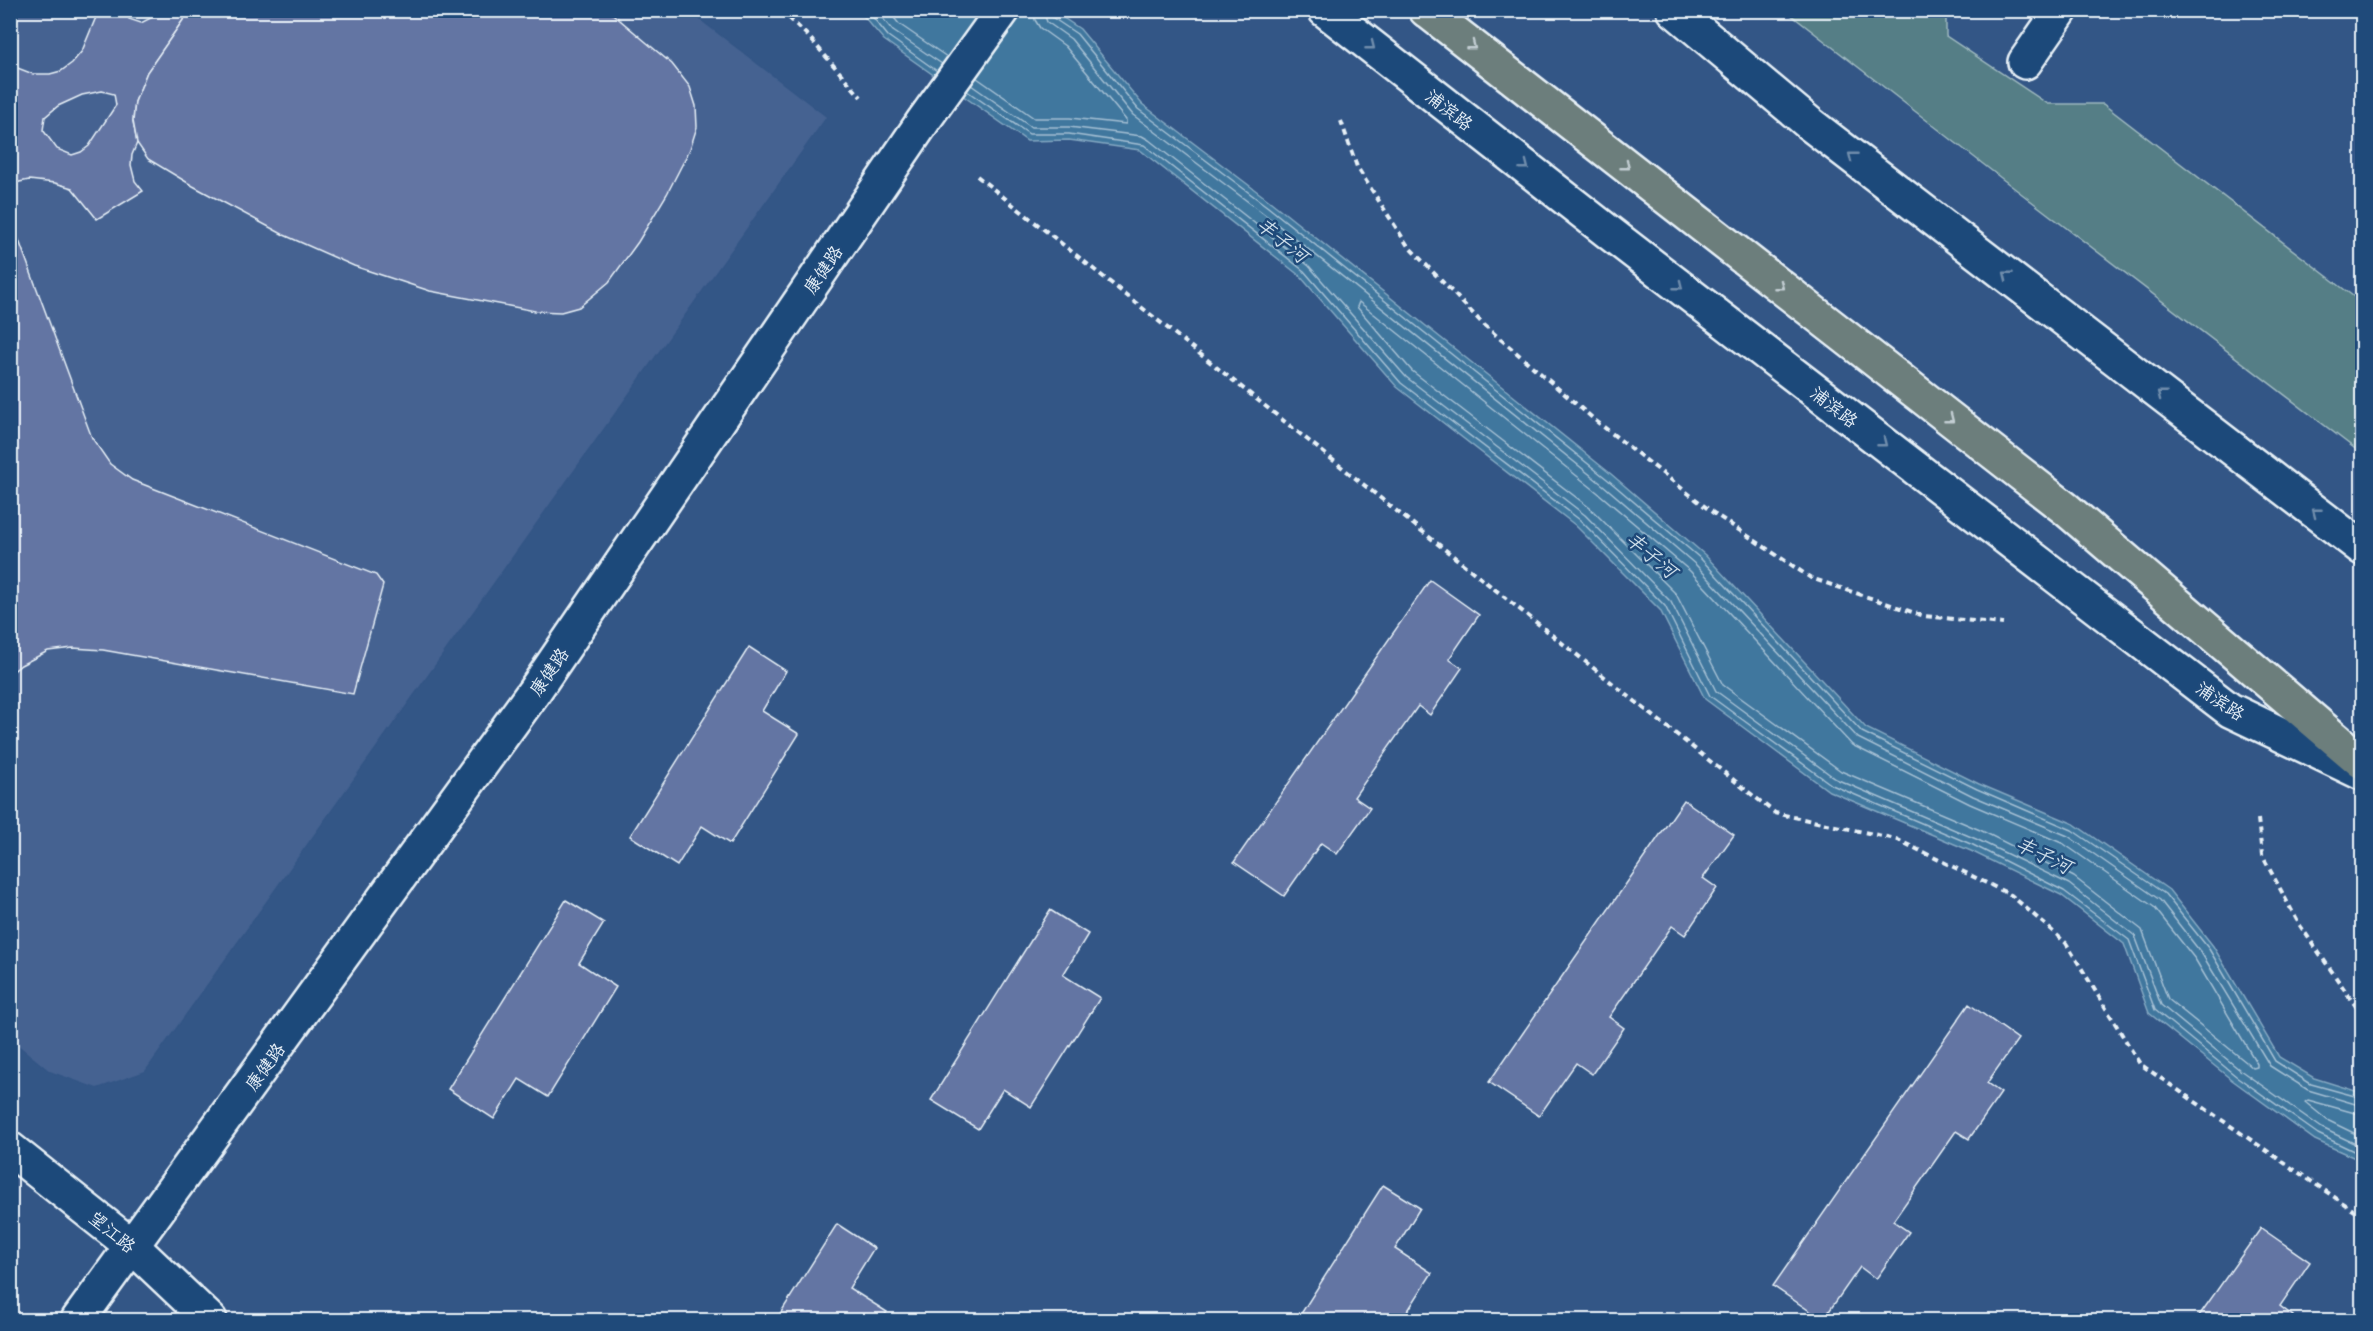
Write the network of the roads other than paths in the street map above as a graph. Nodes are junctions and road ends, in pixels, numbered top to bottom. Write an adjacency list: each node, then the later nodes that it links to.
1 (1003, 10): 11 (street, 康健路)
2 (1325, 10): 9 (street, 浦滨路, one-way to 9)
3 (1426, 10): 8 (main road, one-way to 8)
4 (1674, 10): 7 (street, one-way to 4)
5 (2061, 10): 6 (street)
6 (2025, 63)
7 (2362, 548)
8 (2362, 762)
9 (2362, 773)
10 (10, 1149): 11 (street, 望江路)
11 (132, 1246): 12 (street, 康健路); 13 (street, 望江路)
12 (78, 1320)
13 (210, 1320)

